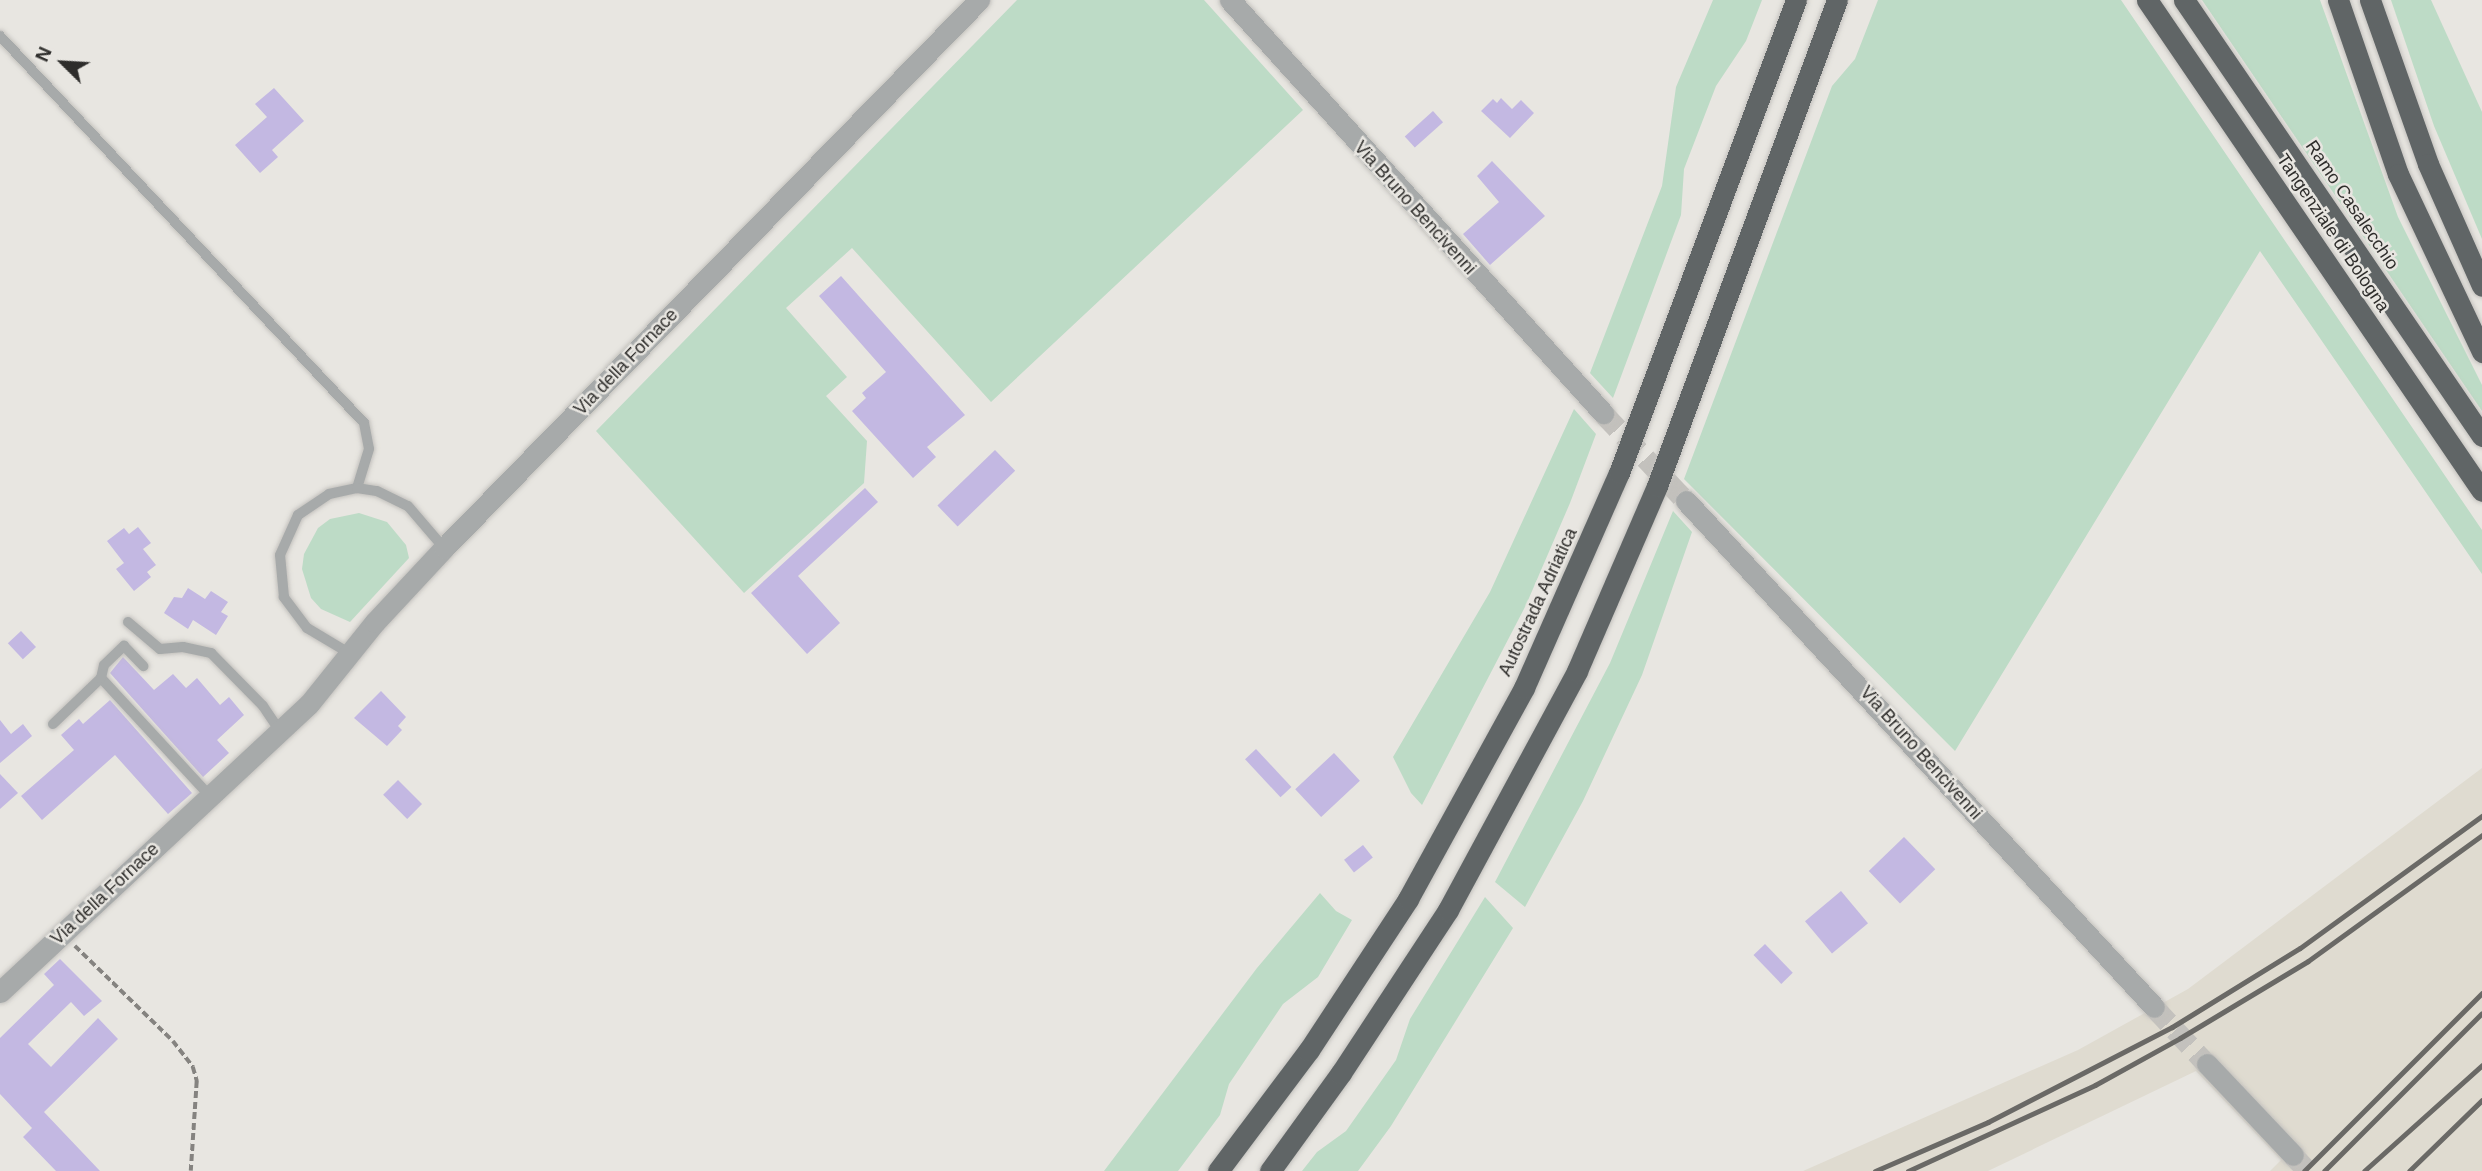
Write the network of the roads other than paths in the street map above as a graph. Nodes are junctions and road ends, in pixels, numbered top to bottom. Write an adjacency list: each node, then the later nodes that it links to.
1 (979, 0): 17 (street, Via della Fornace)
2 (1230, 0): 12 (street, Via Bruno Bencivenni)
3 (1796, 0): 29 (highway, Autostrada Adriatica)
4 (1838, 0): 30 (highway)
5 (2147, 0): 15 (highway, Tangenziale di Bologna)
6 (2184, 0): 13 (highway, Ramo Casalecchio)
7 (2338, 0): 11 (highway)
8 (2370, 0): 10 (highway)
9 (0, 36): 14 (lane)
10 (2482, 286)
11 (2482, 352)
12 (1603, 413)
13 (2482, 436)
14 (357, 488): 17 (lane); 19 (lane)
15 (2482, 491)
16 (1686, 501): 26 (street, Via Bruno Bencivenni)
17 (444, 548): 19 (street, Via della Fornace)
18 (128, 622): 23 (lane)
19 (349, 653): 23 (street, Via della Fornace)
20 (143, 666): 21 (lane)
21 (101, 678): 22 (lane); 24 (lane)
22 (53, 724)
23 (280, 730): 24 (street, Via della Fornace)
24 (210, 796): 25 (street, Via della Fornace)
25 (0, 992)
26 (2154, 1007)
27 (2207, 1064): 28 (street)
28 (2293, 1155)
29 (1218, 1171)
30 (1270, 1171)

